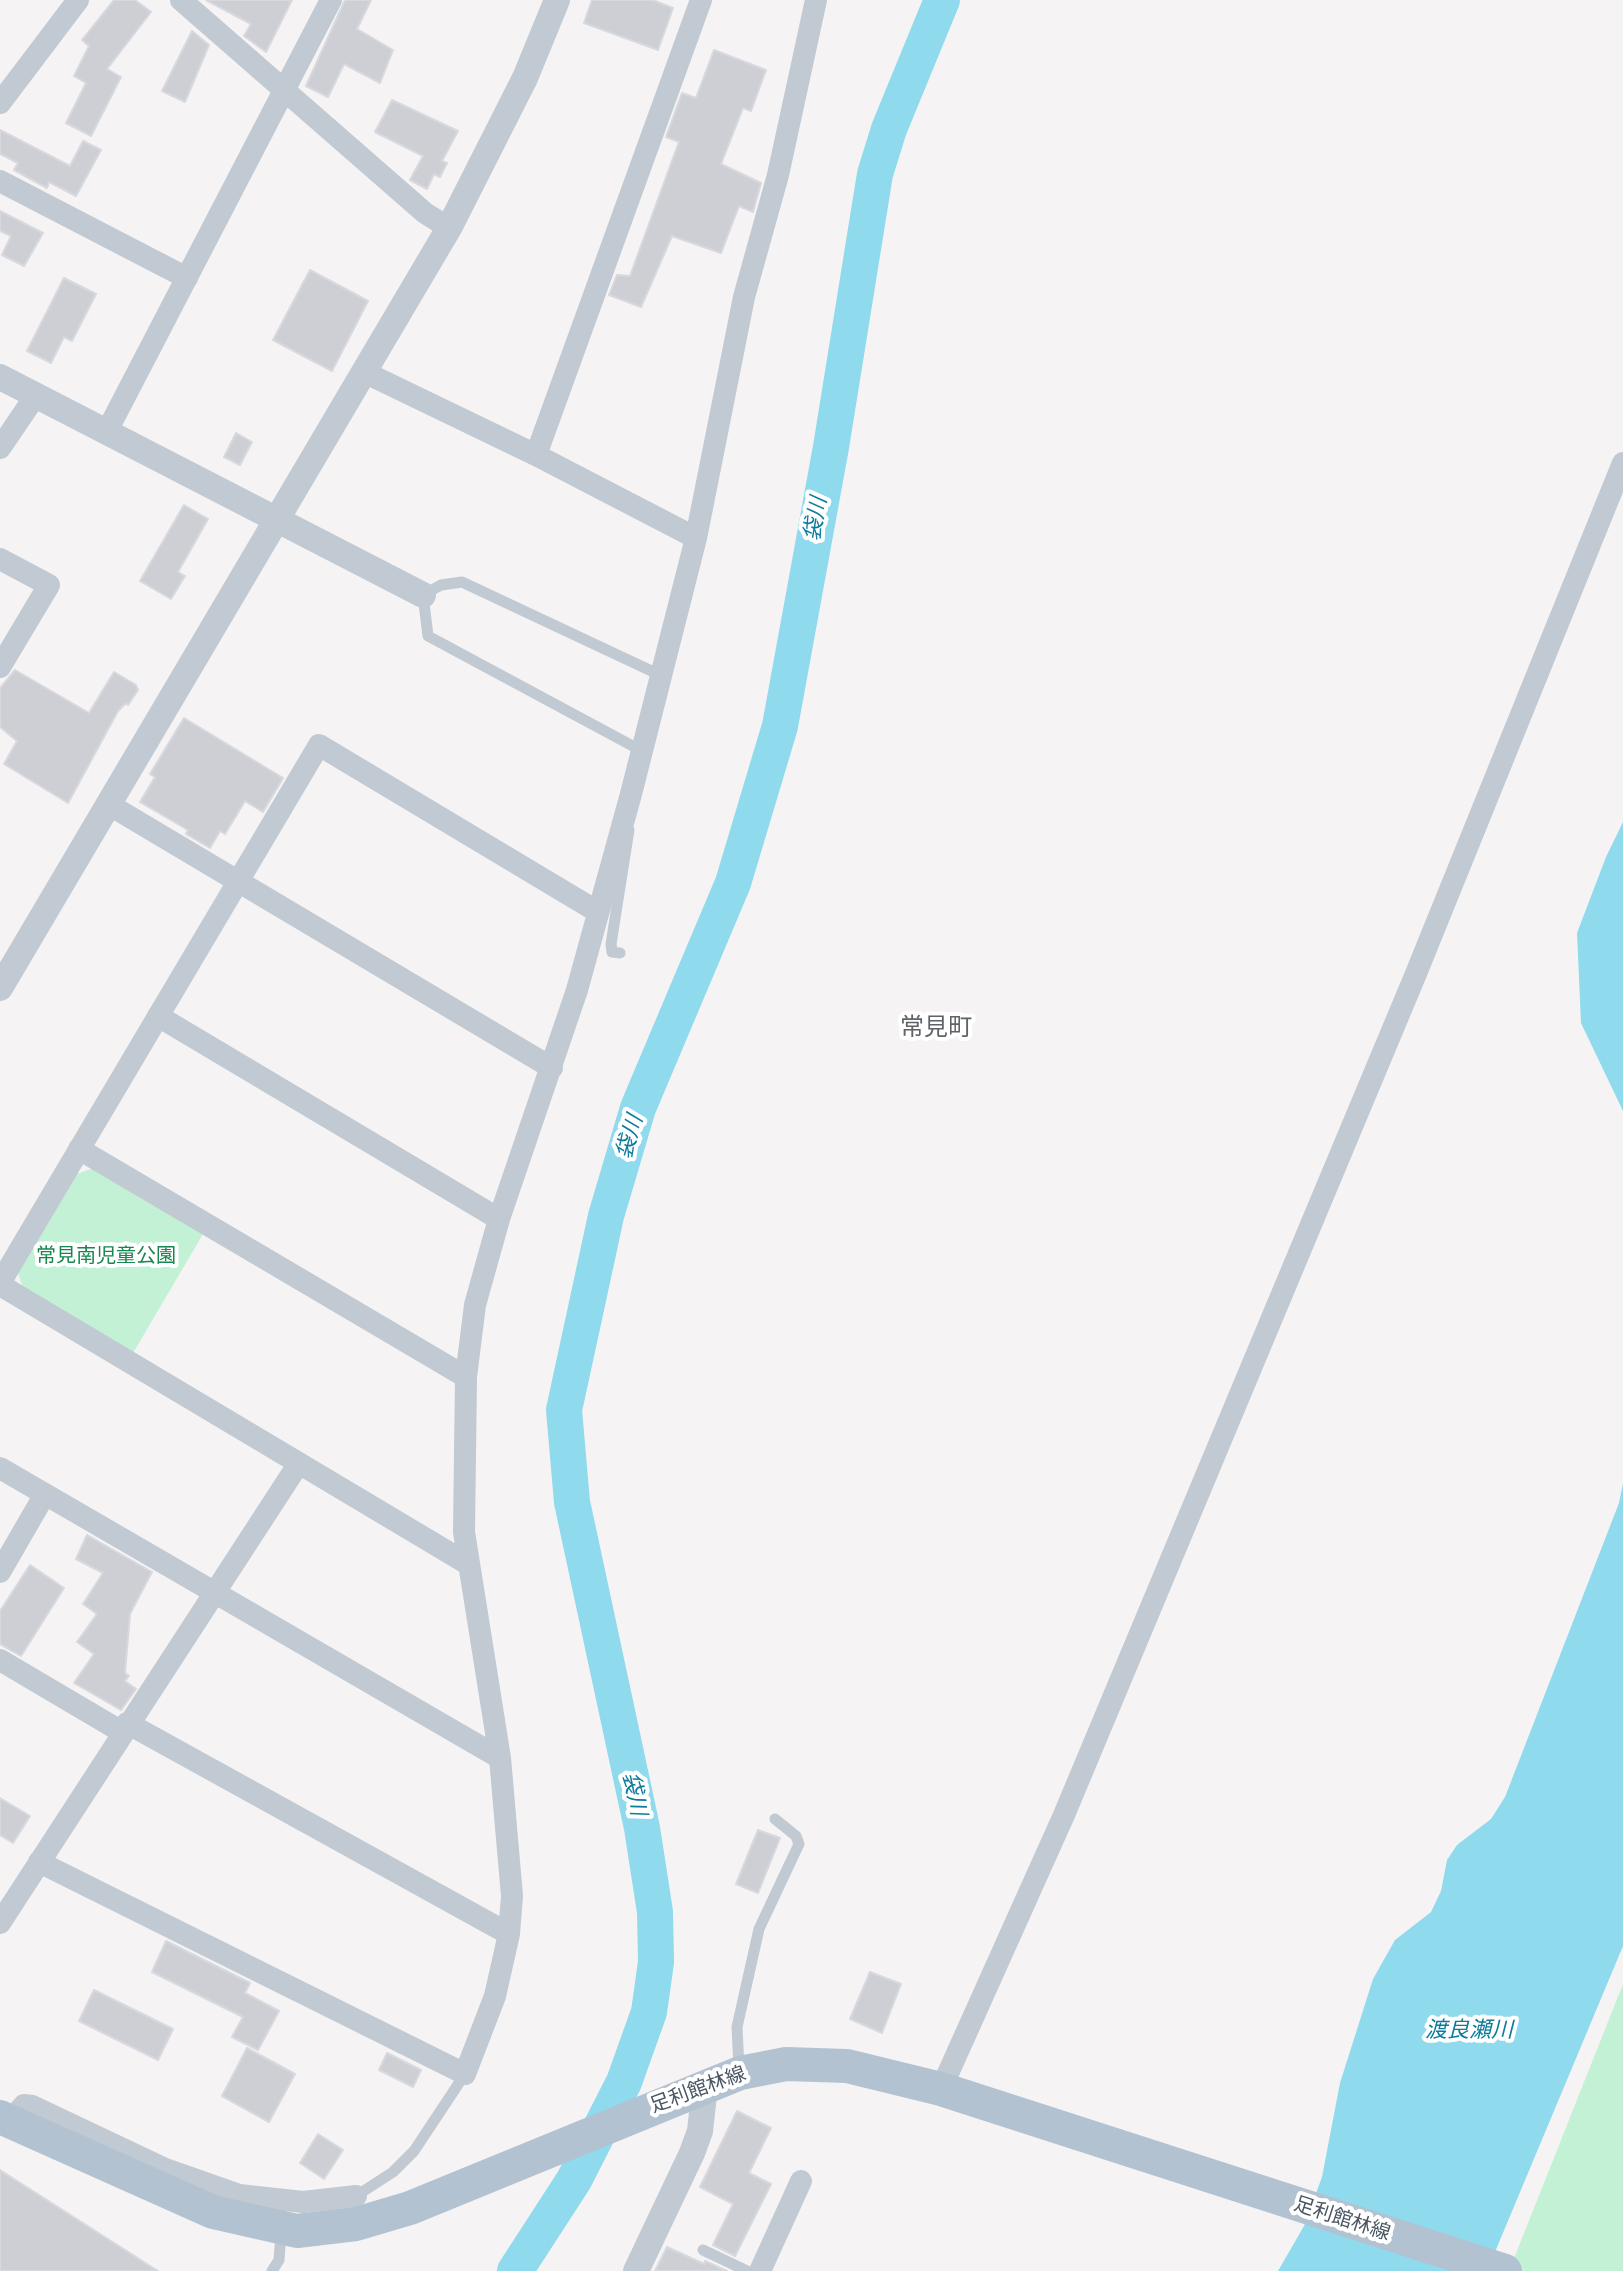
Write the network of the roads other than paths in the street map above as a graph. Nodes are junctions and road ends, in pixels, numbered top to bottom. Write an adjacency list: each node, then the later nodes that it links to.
1 (78, 0): 8 (street)
2 (181, 0): 7 (street)
3 (331, 0): 7 (street)
4 (557, 0): 10 (street)
5 (701, 0): 17 (street)
6 (816, 0): 20 (street)
7 (286, 88): 10 (street); 11 (street)
8 (0, 103)
9 (0, 181): 11 (street)
10 (449, 228): 12 (street)
11 (187, 278): 15 (street)
12 (364, 372): 17 (street); 19 (street)
13 (0, 377): 14 (street)
14 (36, 395): 15 (street); 16 (street)
15 (106, 433): 19 (street)
16 (0, 448)
17 (536, 455): 20 (street)
18 (1623, 463): 54 (street)
19 (276, 519): 22 (street); 27 (street)
20 (696, 538): 24 (street)
21 (0, 559): 23 (street)
22 (423, 595): 24 (lane); 25 (lane)
23 (0, 667)
24 (660, 675): 25 (street)
25 (642, 751): 26 (street)
26 (631, 794): 29 (street); 30 (lane)
27 (108, 804): 28 (street); 31 (street)
28 (239, 880): 29 (street); 32 (street); 33 (street)
29 (598, 912): 33 (street)
30 (620, 953)
31 (0, 988)
32 (158, 1016): 34 (street); 35 (street)
33 (552, 1068): 35 (street)
34 (79, 1149): 36 (street); 37 (street)
35 (499, 1219): 37 (street)
36 (0, 1284): 38 (street)
37 (466, 1377): 41 (street)
38 (299, 1463): 41 (street); 43 (street)
39 (0, 1468): 40 (street)
40 (45, 1494): 42 (street); 43 (street)
41 (468, 1564): 46 (street)
42 (0, 1572)
43 (214, 1592): 45 (street); 46 (street)
44 (0, 1660): 45 (street)
45 (124, 1728): 48 (street); 50 (street)
46 (500, 1758): 50 (street)
47 (775, 1819): 51 (lane)
48 (39, 1862): 49 (street); 52 (street)
49 (0, 1923)
50 (509, 1934): 52 (street)
51 (740, 2073): 53 (main road, 足利館林線); 54 (main road, 足利館林線)
52 (465, 2074): 57 (lane)
53 (702, 2087): 58 (main road, 足利館林線); 61 (street)
54 (952, 2093): 64 (main road, 足利館林線)
55 (5, 2120): 57 (street); 58 (main road, 足利館林線)
56 (801, 2181): 63 (street)
57 (356, 2196)
58 (281, 2228): 60 (lane)
59 (703, 2250): 62 (lane)
60 (272, 2271)
61 (636, 2271)
62 (747, 2271)
63 (760, 2271)
64 (1505, 2271)

